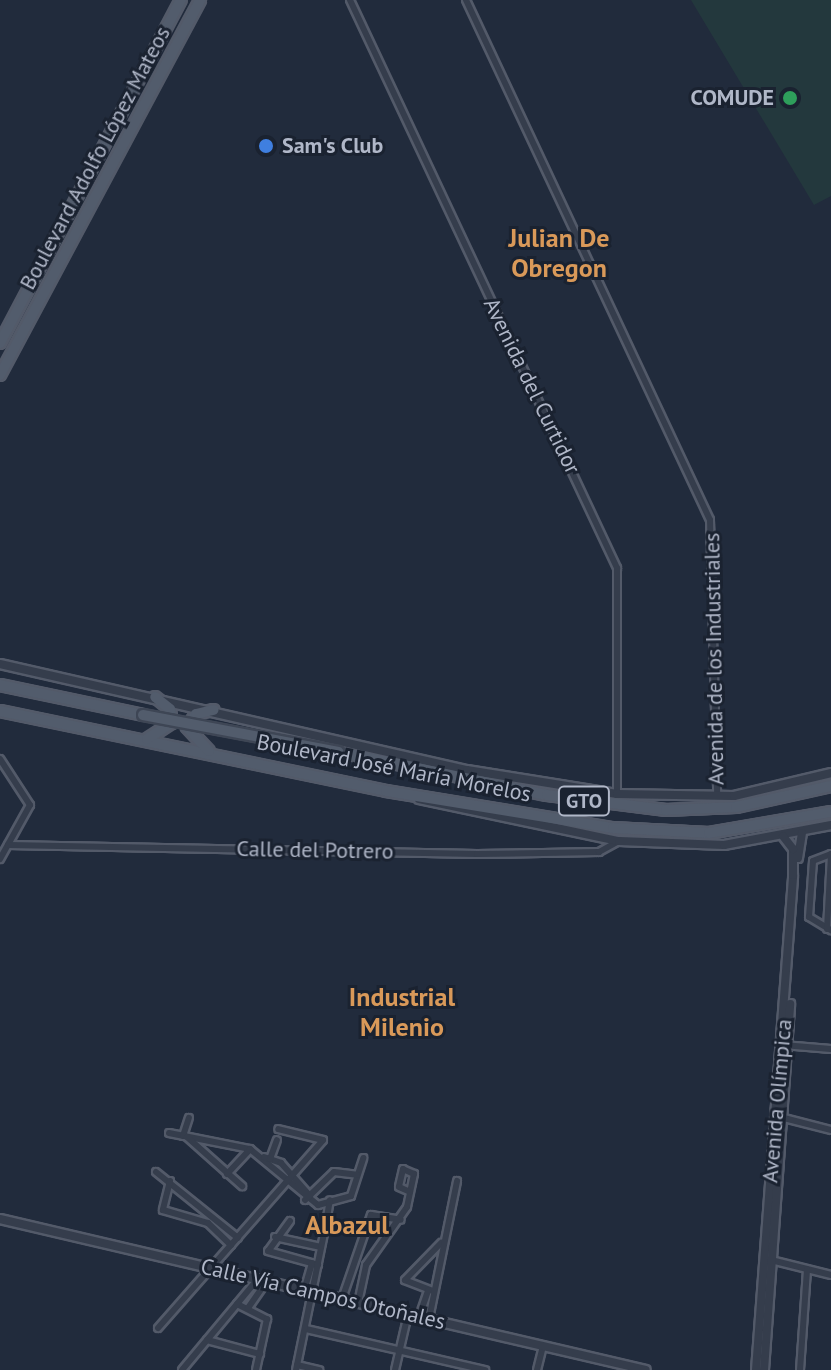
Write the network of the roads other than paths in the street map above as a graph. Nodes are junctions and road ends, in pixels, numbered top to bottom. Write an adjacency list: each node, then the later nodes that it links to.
1 (181, 0): 5 (main road, Boulevard Adolfo López Mateos)
2 (200, 0): 6 (main road, Boulevard Adolfo López Mateos)
3 (350, 0): 22 (street, Avenida del Curtidor)
4 (466, 0): 23 (street, Avenida de los Industriales)
5 (1, 340)
6 (1, 375)
7 (0, 664): 9 (street)
8 (0, 685): 18 (main road, Boulevard José María Morelos / GTO, bridge)
9 (155, 697): 10 (street); 12 (main road)
10 (214, 710): 13 (main road); 15 (street)
11 (0, 711): 12 (main road, Boulevard José María Morelos / GTO)
12 (146, 740): 13 (main road, Boulevard José María Morelos / GTO)
13 (214, 754): 21 (main road, Boulevard José María Morelos / GTO)
14 (0, 759): 29 (street)
15 (467, 770): 17 (street); 18 (main road)
16 (831, 773): 23 (street)
17 (538, 782): 20 (main road); 22 (street)
18 (490, 784): 20 (main road, Boulevard José María Morelos / GTO)
19 (831, 786): 20 (main road, Boulevard José María Morelos / GTO)
20 (516, 789)
21 (406, 794): 24 (main road, Boulevard José María Morelos / GTO); 28 (street)
22 (617, 794): 23 (street)
23 (717, 796)
24 (831, 812)
25 (831, 825): 26 (street)
26 (802, 833): 27 (street); 33 (street, Avenida Olímpica)
27 (783, 836): 28 (street); 33 (street, Avenida Olímpica)
28 (619, 841): 29 (street, Calle del Potrero)
29 (8, 845): 31 (street)
30 (831, 854): 32 (street); 32 (street)
31 (0, 859)
32 (829, 930)
33 (785, 1045): 34 (street); 36 (street, Avenida Olímpica)
34 (831, 1049)
35 (189, 1118): 40 (street)
36 (781, 1118): 38 (street); 69 (street, Avenida Olímpica)
37 (278, 1129): 50 (street)
38 (831, 1130)
39 (169, 1133): 40 (street)
40 (185, 1137): 41 (street); 44 (street)
41 (208, 1140): 43 (street); 44 (street)
42 (277, 1140): 46 (street)
43 (250, 1149): 46 (street); 48 (street)
44 (201, 1150): 48 (street)
45 (363, 1158): 49 (street)
46 (268, 1159): 50 (street)
47 (156, 1172): 51 (street)
48 (227, 1174): 53 (street)
49 (357, 1175): 55 (street); 56 (street)
50 (290, 1179): 55 (street); 63 (street)
51 (170, 1181): 57 (street); 59 (street)
52 (457, 1181): 64 (street)
53 (242, 1186)
54 (410, 1192): 60 (street)
55 (308, 1198): 56 (street)
56 (330, 1200): 66 (street)
57 (205, 1210): 59 (street); 63 (street)
58 (0, 1219): 71 (street, Calle Vía Campos Otoñales)
59 (198, 1219): 65 (street)
60 (401, 1220): 67 (street); 68 (street)
61 (290, 1221): 62 (street)
62 (275, 1237): 66 (street); 70 (street)
63 (238, 1238): 65 (street)
64 (441, 1243): 77 (street); 77 (street)
65 (231, 1245): 71 (street)
66 (321, 1247): 70 (street)
67 (361, 1251): 68 (street); 73 (street)
68 (373, 1255): 73 (street)
69 (768, 1260): 72 (street); 99 (street, Avenida Olímpica); 100 (street, Avenida Olímpica)
70 (315, 1264): 76 (street); 78 (street)
71 (211, 1267): 75 (street, Calle Vía Campos Otoñales); 85 (street)
72 (807, 1269): 74 (street); 101 (street)
73 (357, 1274): 79 (street); 80 (street)
74 (831, 1275)
75 (262, 1281): 76 (street, Calle Vía Campos Otoñales); 81 (street); 82 (street)
76 (304, 1291): 78 (street, Calle Vía Campos Otoñales)
77 (430, 1291): 84 (street)
78 (315, 1293): 79 (street, Calle Vía Campos Otoñales); 86 (street)
79 (342, 1299): 80 (street, Calle Vía Campos Otoñales)
80 (358, 1303): 83 (street, Calle Vía Campos Otoñales)
81 (237, 1304): 82 (street); 87 (street)
82 (248, 1308): 90 (street)
83 (408, 1314): 84 (street, Calle Vía Campos Otoñales); 89 (street)
84 (424, 1318): 88 (street, Calle Vía Campos Otoñales)
85 (158, 1328)
86 (306, 1329): 89 (street); 91 (street)
87 (207, 1340): 90 (street); 92 (street)
88 (543, 1346): 97 (street); 98 (street, Calle Vía Campos Otoñales)
89 (398, 1351): 95 (street); 96 (street)
90 (260, 1354): 93 (street)
91 (296, 1367): 94 (street)
92 (182, 1370)
93 (256, 1370)
94 (319, 1370)
95 (395, 1370)
96 (485, 1370)
97 (537, 1370)
98 (646, 1370)
99 (756, 1370)
100 (764, 1370)
101 (800, 1370)

